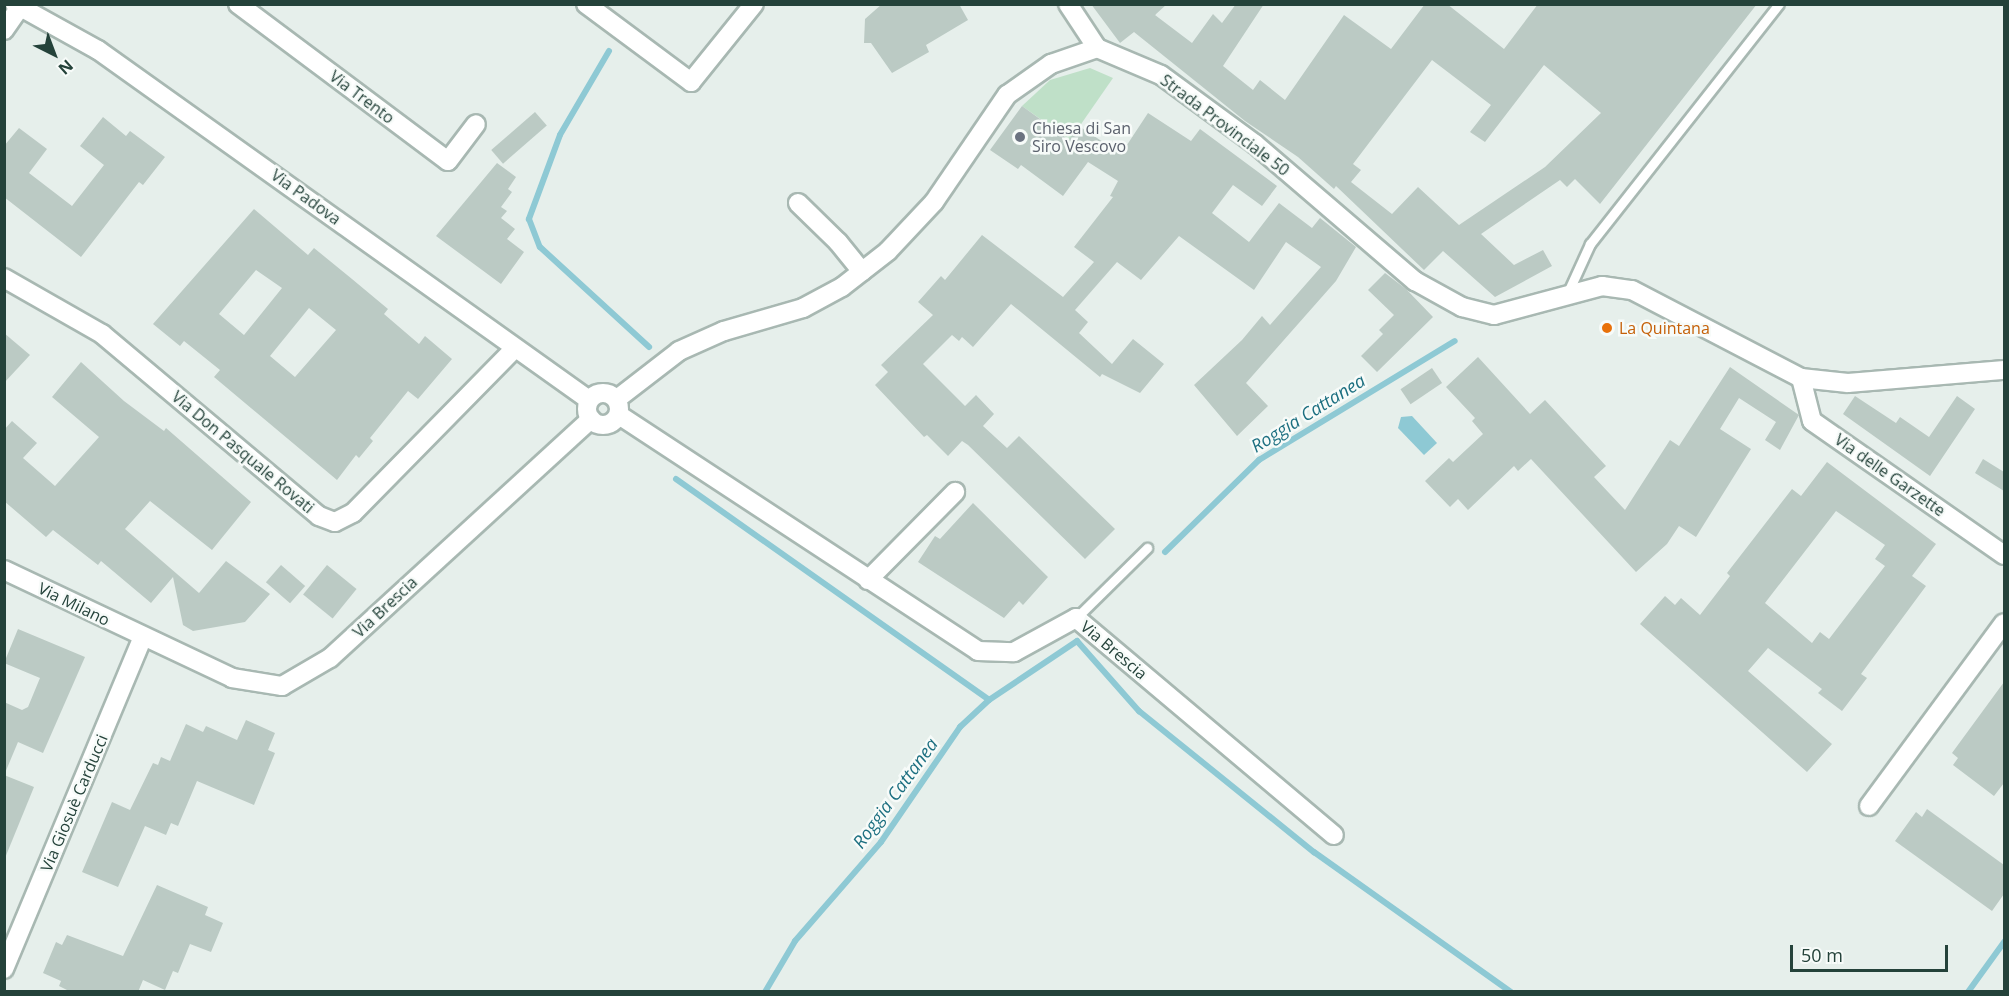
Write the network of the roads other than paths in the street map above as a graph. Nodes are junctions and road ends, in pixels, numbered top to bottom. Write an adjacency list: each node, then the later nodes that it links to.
1 (237, 4): 9 (street, Via Trento)
2 (586, 4): 3 (street)
3 (754, 4)
4 (1068, 4): 8 (street)
5 (1779, 4): 13 (lane)
6 (19, 5): 7 (street); 14 (street, Via Padova)
7 (4, 30)
8 (1097, 48): 11 (street); 13 (street, Strada Provinciale 50)
9 (476, 124)
10 (798, 203): 11 (street)
11 (862, 272): 18 (street)
12 (4, 278): 14 (street, Via Don Pasquale Rovati)
13 (1568, 292): 16 (street, Strada Provinciale 50)
14 (515, 348): 17 (street, Via Padova)
15 (2004, 370): 16 (street)
16 (1801, 378): 22 (street, Via delle Garzette)
17 (589, 400): 18 (street); 19 (street)
18 (618, 407): 19 (street); 24 (street, Via Brescia)
19 (591, 419): 27 (street, Via Brescia)
20 (955, 492): 24 (street)
21 (1147, 548): 25 (lane)
22 (2004, 555)
23 (4, 570): 27 (street, Via Milano)
24 (868, 580): 25 (street, Via Brescia)
25 (1076, 618): 29 (street, Via Brescia)
26 (2004, 623): 28 (street)
27 (143, 638): 30 (street, Via Giosuè Carducci)
28 (1869, 806)
29 (1334, 835)
30 (4, 969)

